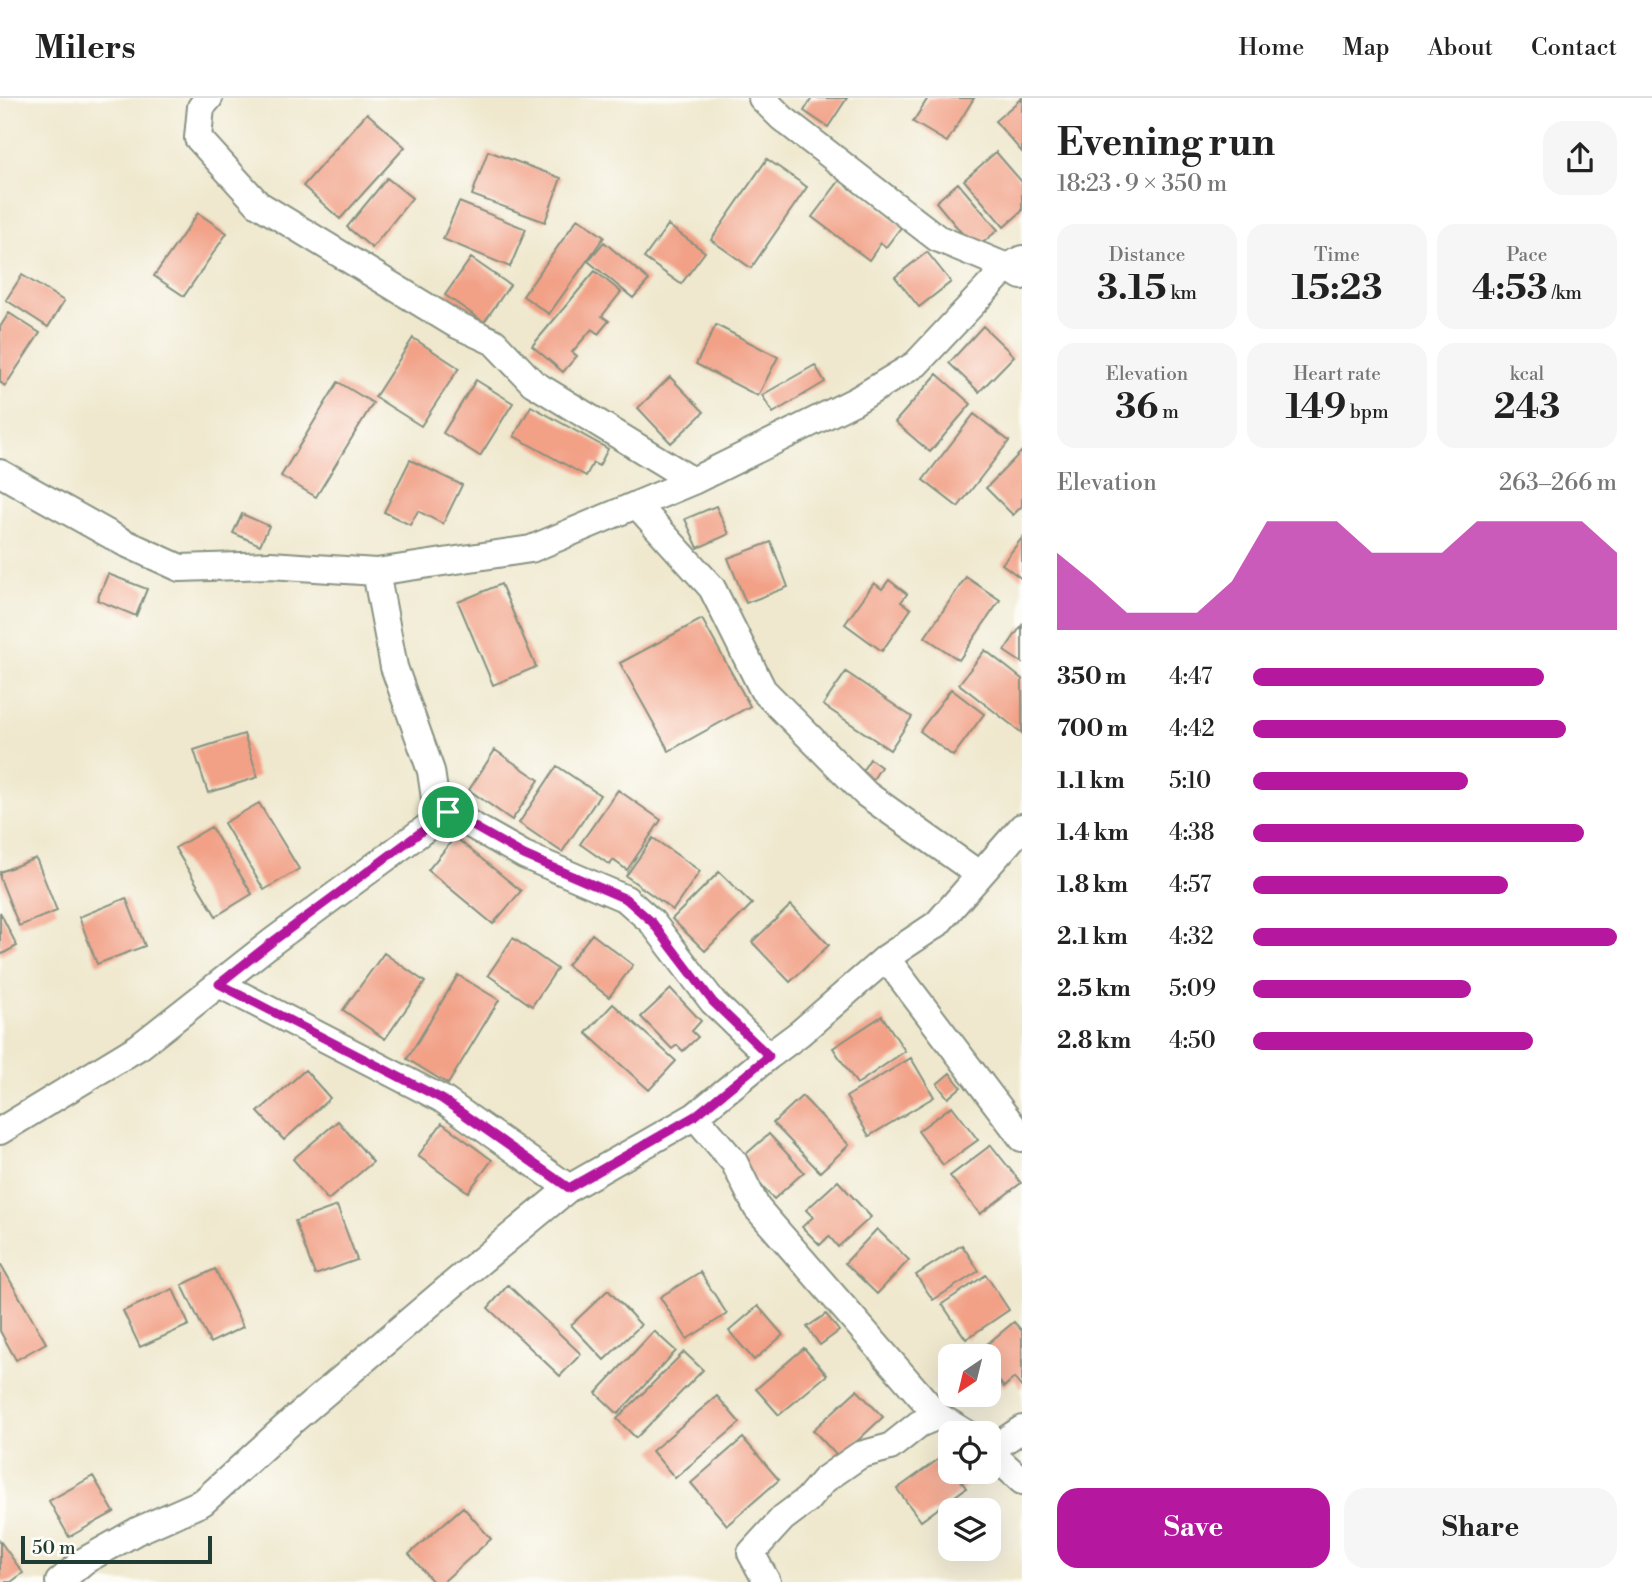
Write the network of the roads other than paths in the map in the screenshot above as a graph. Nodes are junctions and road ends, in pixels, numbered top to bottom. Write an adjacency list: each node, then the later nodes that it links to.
1 (209, 98): 5 (street)
2 (762, 98): 3 (street)
3 (1017, 267): 5 (street)
4 (0, 473): 7 (street)
5 (693, 481): 6 (street)
6 (638, 505): 7 (street); 10 (street)
7 (376, 572): 8 (street)
8 (448, 812): 12 (street); 13 (street)
9 (1022, 827): 10 (street)
10 (980, 875): 11 (street)
11 (886, 958): 13 (street); 16 (street)
12 (219, 984): 15 (street); 17 (street)
13 (769, 1056): 14 (street)
14 (695, 1116): 17 (street); 18 (street)
15 (0, 1131)
16 (1022, 1138)
17 (569, 1188): 24 (street)
18 (938, 1416): 19 (street); 25 (street)
19 (946, 1421)
20 (1022, 1429): 21 (street)
21 (1001, 1443)
22 (1001, 1462): 23 (street)
23 (1022, 1481)
24 (59, 1582)
25 (767, 1582)

